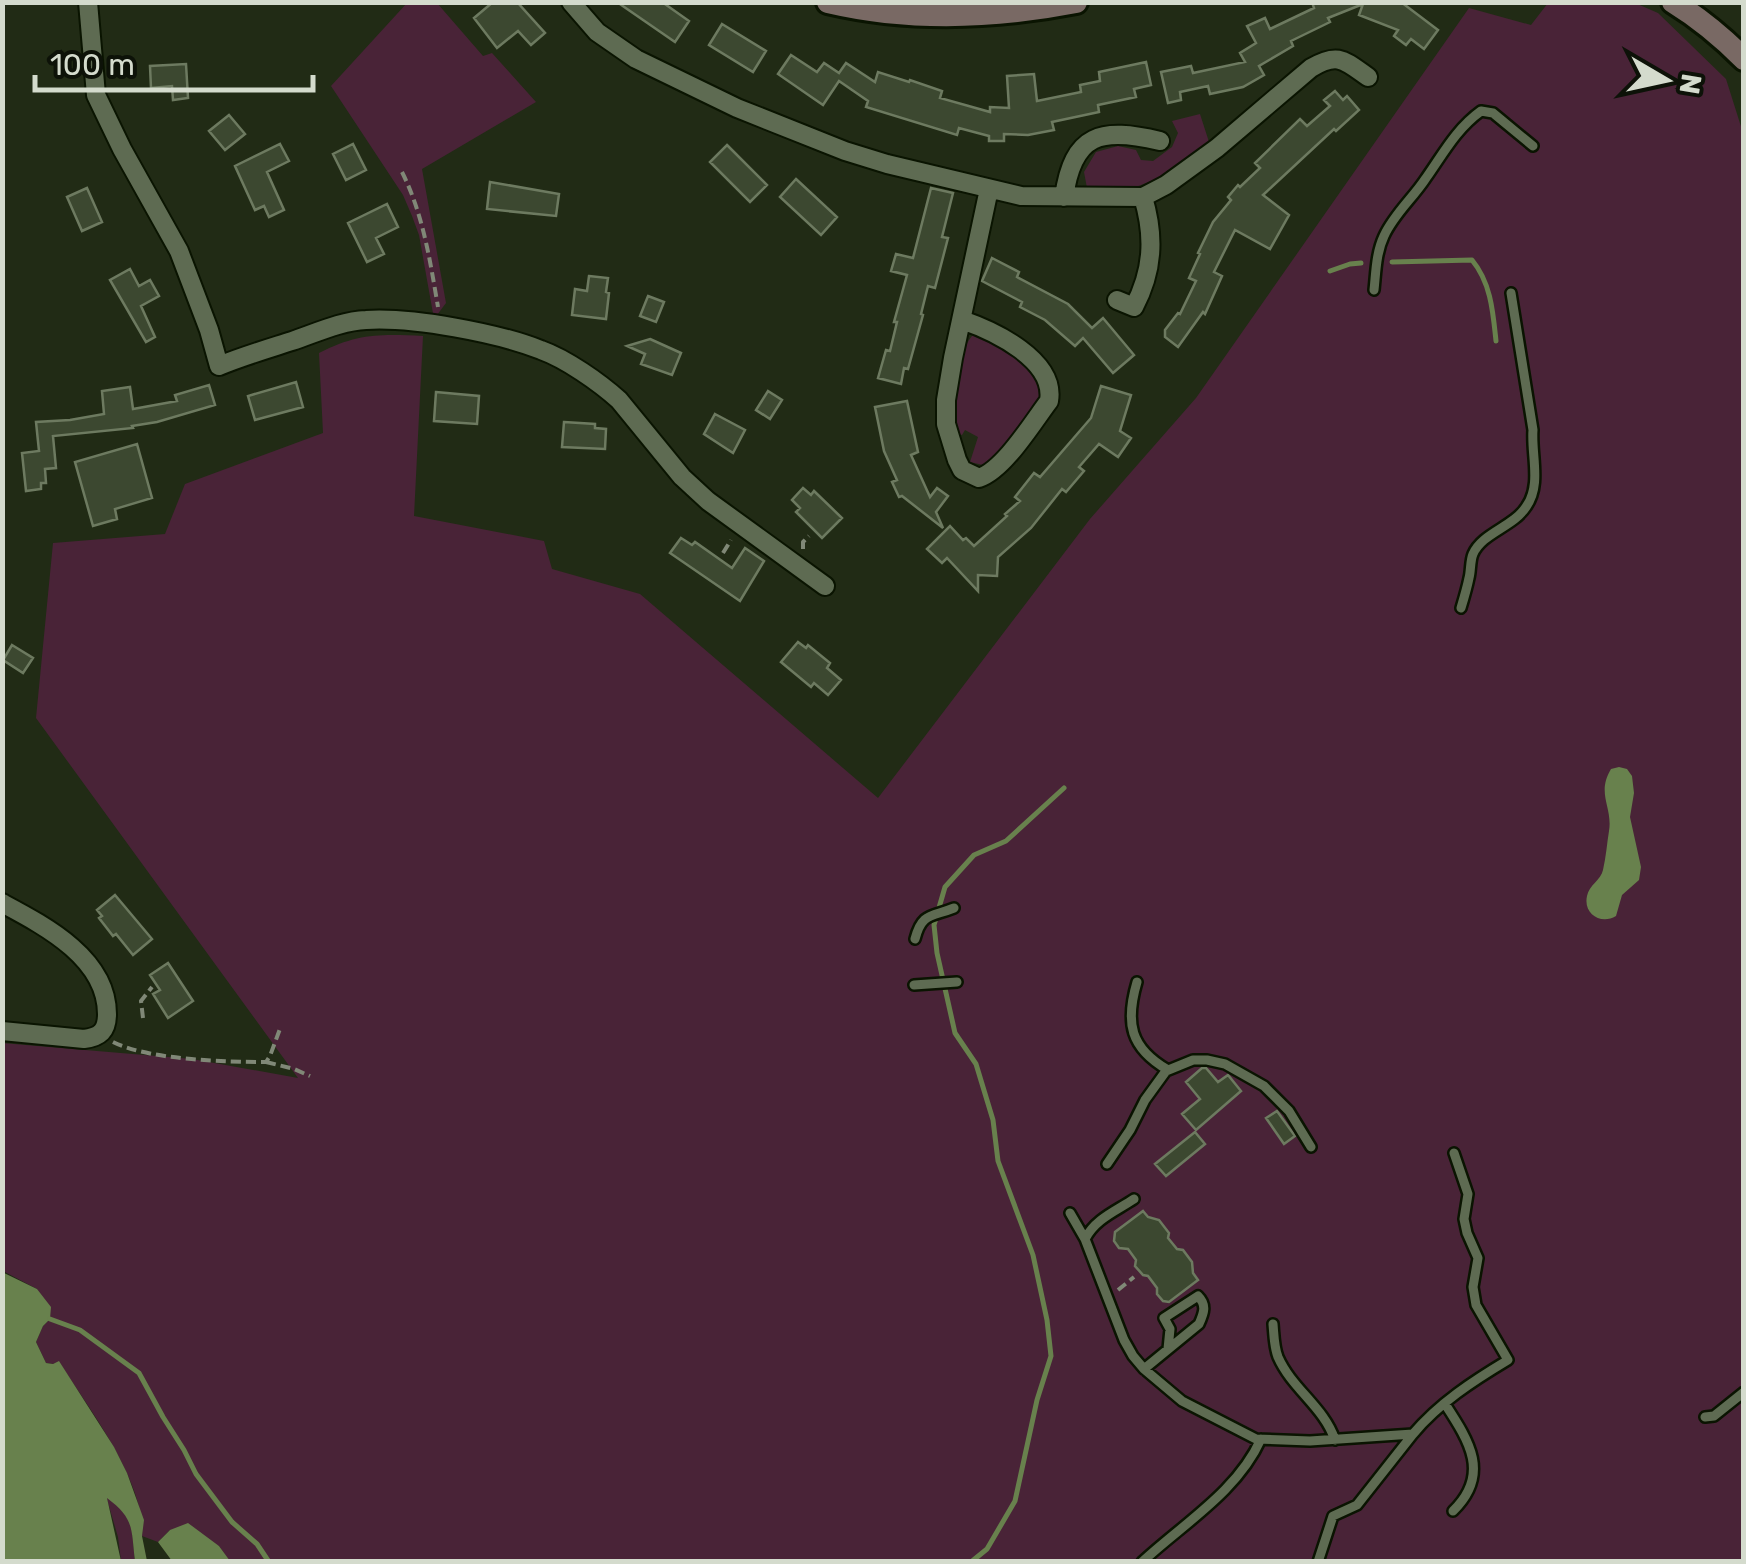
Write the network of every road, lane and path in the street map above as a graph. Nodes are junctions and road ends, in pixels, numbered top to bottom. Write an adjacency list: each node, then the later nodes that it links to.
1 (88, 2): 18 (street)
2 (571, 2): 11 (street)
3 (828, 2): 4 (main road)
4 (1076, 2)
5 (1673, 2): 6 (main road)
6 (1744, 59)
7 (1368, 76): 13 (street)
8 (1160, 141): 12 (street)
9 (1534, 146): 14 (lane)
10 (402, 172): 18 (path)
11 (989, 189): 12 (street); 17 (street)
12 (1064, 197): 13 (street)
13 (1143, 198): 16 (street)
14 (1374, 290)
15 (1511, 293): 20 (lane)
16 (1116, 300)
17 (962, 320): 17 (street)
18 (441, 326): 19 (street)
19 (826, 586)
20 (1461, 608)
21 (2, 903): 31 (street)
22 (949, 910): 23 (lane)
23 (914, 939)
24 (955, 982): 26 (lane)
25 (1136, 982): 33 (lane)
26 (914, 985)
27 (152, 987): 28 (path)
28 (143, 1018)
29 (281, 1026): 32 (path)
30 (2, 1031): 31 (street)
31 (100, 1035): 32 (path)
32 (266, 1062): 34 (path)
33 (1168, 1070): 35 (lane); 37 (lane)
34 (310, 1076)
35 (1311, 1147)
36 (1454, 1153): 47 (lane)
37 (1107, 1164)
38 (1134, 1199): 40 (lane)
39 (1070, 1213): 40 (lane)
40 (1085, 1239): 42 (lane)
41 (1134, 1277): 42 (path)
42 (1108, 1298): 45 (lane)
43 (1273, 1324): 51 (lane)
44 (1168, 1349): 44 (lane); 45 (lane)
45 (1144, 1369): 50 (lane)
46 (1744, 1392): 48 (lane)
47 (1444, 1404): 49 (lane); 52 (lane)
48 (1705, 1417)
49 (1412, 1434): 51 (lane); 54 (lane)
50 (1261, 1439): 51 (lane); 53 (lane)
51 (1334, 1440)
52 (1453, 1511)
53 (1142, 1562)
54 (1318, 1562)

